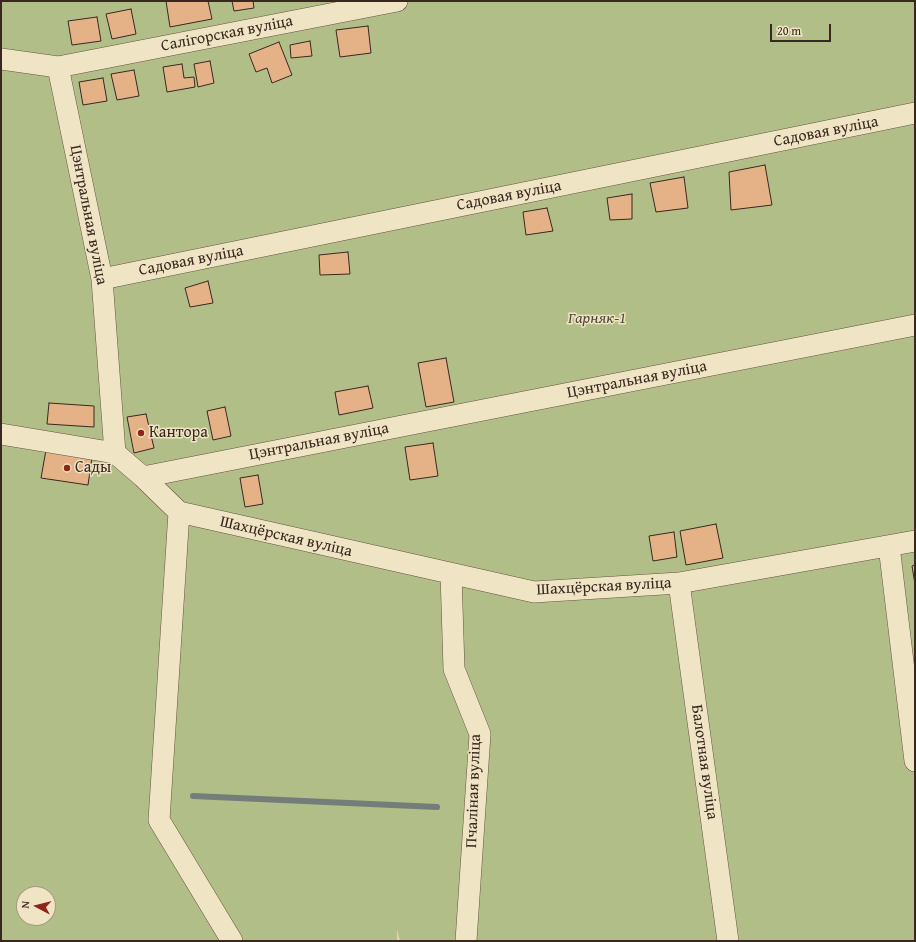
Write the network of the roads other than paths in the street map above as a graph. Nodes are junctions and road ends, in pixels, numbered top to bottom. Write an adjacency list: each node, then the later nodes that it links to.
1 (397, 1): 3 (street, Салігорская вуліца)
2 (1, 59): 3 (street, Салігорская вуліца)
3 (58, 67): 5 (street, Цэнтральная вуліца)
4 (915, 114): 5 (street, Садовая вуліца)
5 (102, 279): 8 (street, Цэнтральная вуліца)
6 (915, 325): 9 (street, Цэнтральная вуліца)
7 (1, 434): 8 (street)
8 (115, 453): 9 (street)
9 (143, 477): 10 (street)
10 (179, 512): 13 (street, Шахцёрская вуліца); 16 (street)
11 (915, 540): 12 (street, Шахцёрская вуліца)
12 (889, 546): 14 (street, Шахцёрская вуліца); 15 (street)
13 (451, 574): 14 (street, Шахцёрская вуліца); 17 (street, Пчаліная вуліца)
14 (680, 583): 18 (street, Балотная вуліца)
15 (915, 761)
16 (232, 941)
17 (466, 941)
18 (728, 941)

